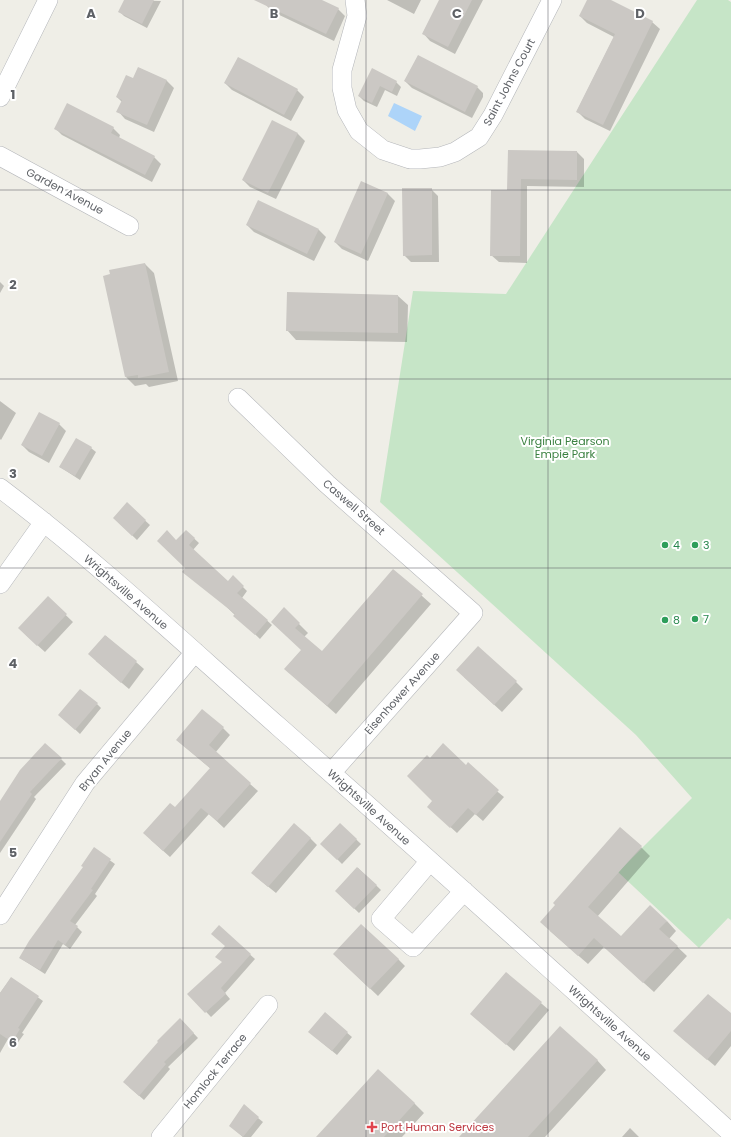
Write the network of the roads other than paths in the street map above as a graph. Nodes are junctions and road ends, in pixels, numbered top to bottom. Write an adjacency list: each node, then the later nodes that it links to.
1 (48, 0): 4 (street)
2 (356, 0): 3 (street, Saint Johns Court)
3 (552, 0)
4 (0, 98)
5 (0, 156): 6 (street, Garden Avenue)
6 (129, 226)
7 (238, 398): 11 (street, Caswell Street)
8 (0, 488): 9 (street, Wrightsville Avenue)
9 (44, 522): 10 (street); 12 (street, Wrightsville Avenue)
10 (0, 584)
11 (473, 613): 13 (street, Eisenhower Avenue)
12 (194, 652): 13 (street, Wrightsville Avenue); 16 (street, Bryan Avenue)
13 (331, 773): 14 (street, Wrightsville Avenue)
14 (430, 861): 15 (street, Wrightsville Avenue); 15 (street)
15 (464, 891): 18 (street, Wrightsville Avenue)
16 (0, 915)
17 (268, 1005): 19 (street, Homlock Terrace)
18 (731, 1133)
19 (161, 1137)

